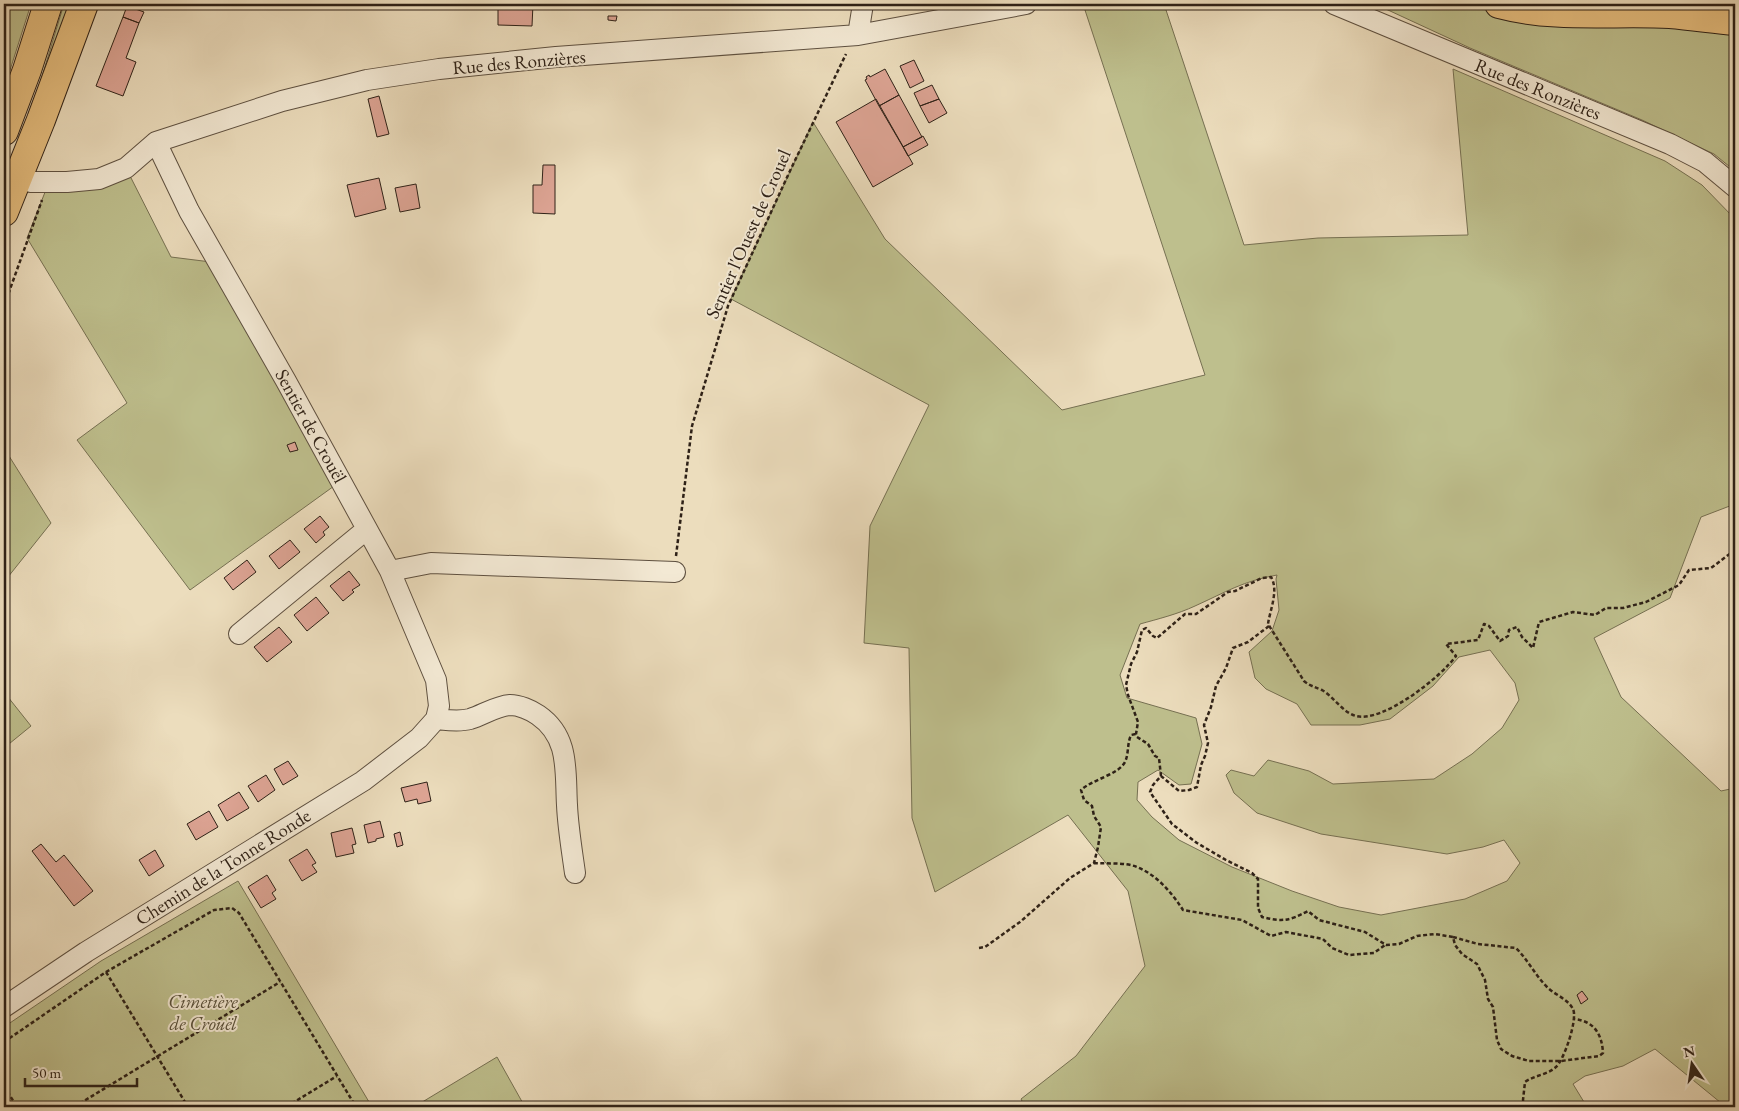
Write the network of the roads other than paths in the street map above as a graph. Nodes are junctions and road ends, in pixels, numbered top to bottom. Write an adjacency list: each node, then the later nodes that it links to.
1 (48, 4): 9 (highway)
2 (84, 4): 15 (highway)
3 (863, 4): 8 (street)
4 (1026, 4): 8 (street, Rue des Ronzières)
5 (1334, 4): 14 (street, Rue des Ronzières)
6 (1499, 4): 7 (highway)
7 (1735, 21)
8 (858, 35): 11 (street, Rue des Ronzières)
9 (27, 70): 10 (highway); 12 (highway)
10 (4, 131)
11 (156, 142): 13 (street, Rue des Ronzières); 16 (street, Sentier de Crouël)
12 (4, 174)
13 (39, 182)
14 (1735, 187)
15 (4, 212)
16 (367, 529): 17 (street, Sentier de Crouël); 19 (street)
17 (390, 571): 18 (street); 20 (street, Sentier de Crouël)
18 (675, 572)
19 (239, 634)
20 (436, 719): 21 (street); 22 (street, Chemin de la Tonne Ronde)
21 (574, 873)
22 (4, 1007)

